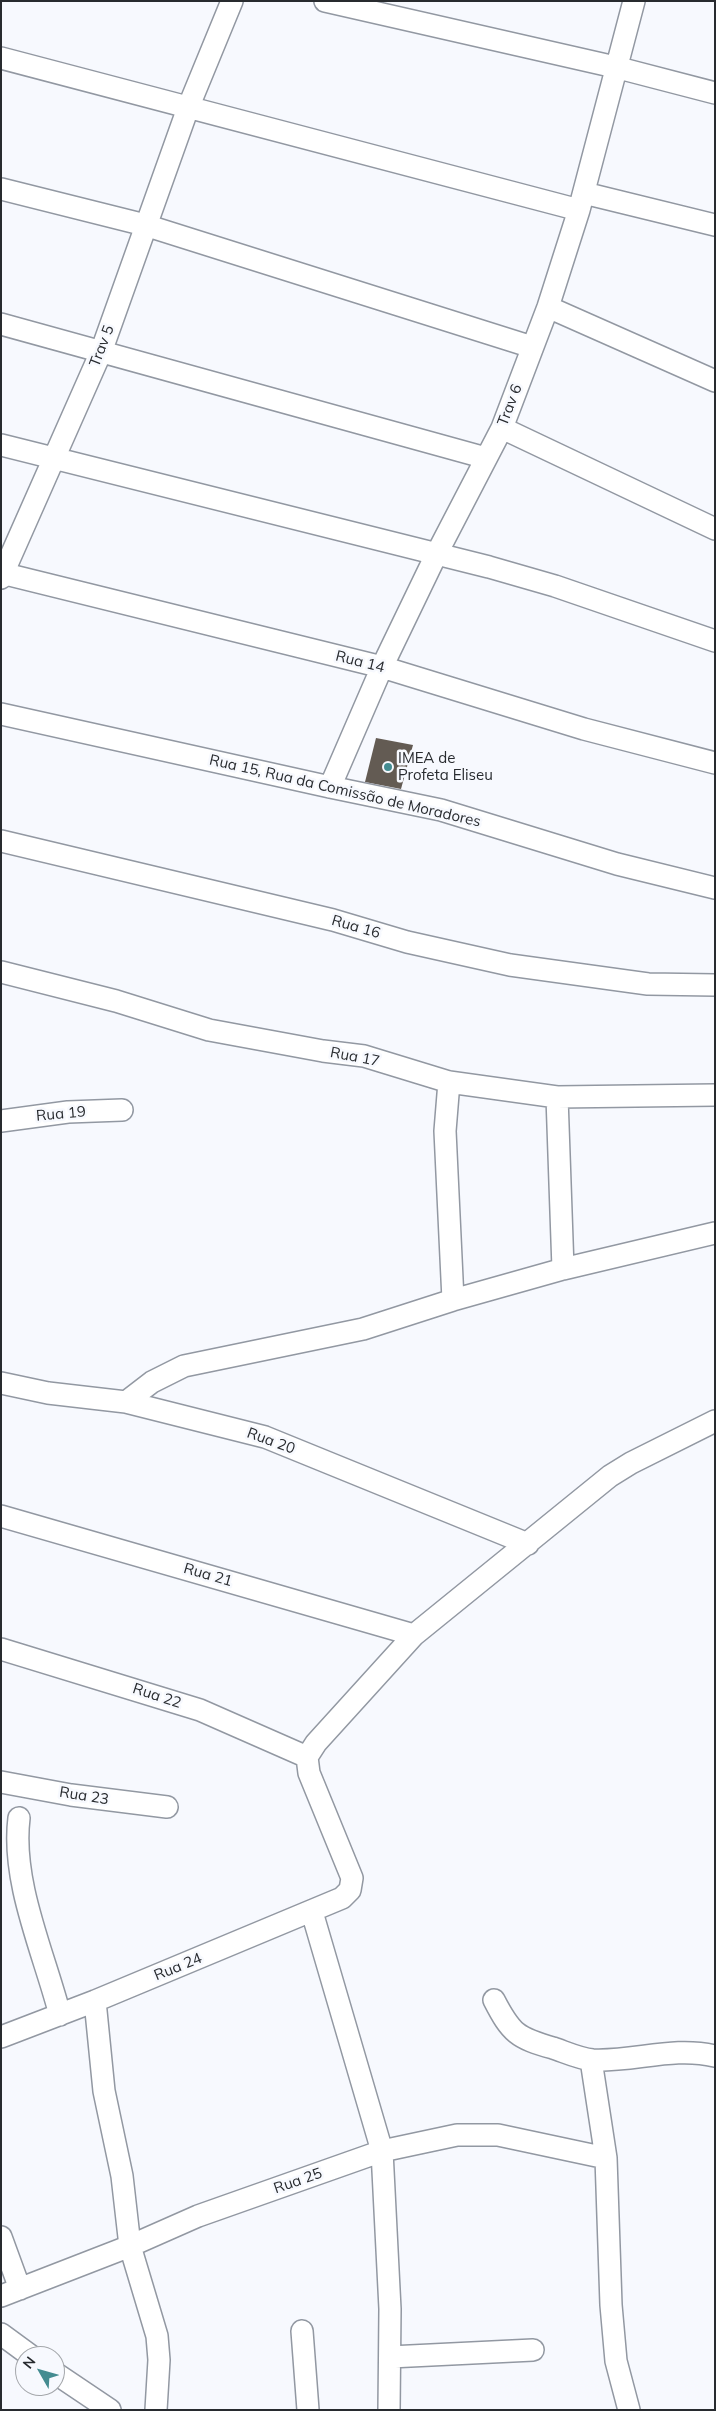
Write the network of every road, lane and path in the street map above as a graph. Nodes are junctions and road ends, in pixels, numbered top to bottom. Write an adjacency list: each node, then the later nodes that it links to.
1 (232, 1): 7 (street, Trav 5)
2 (325, 1): 5 (street)
3 (634, 1): 5 (street, Trav 6)
4 (1, 58): 7 (street)
5 (615, 67): 6 (street); 9 (street, Trav 6)
6 (715, 93)
7 (188, 108): 9 (street); 10 (street, Trav 5)
8 (1, 188): 10 (street)
9 (581, 202): 11 (street); 12 (street, Trav 6)
10 (145, 225): 14 (street); 15 (street, Trav 5)
11 (715, 226)
12 (548, 307): 14 (street, Trav 6); 16 (street)
13 (1, 324): 15 (street)
14 (532, 347): 17 (street, Trav 6)
15 (101, 352): 19 (street, Trav 5); 20 (street)
16 (715, 381)
17 (502, 428): 20 (street, Trav 6); 21 (street)
18 (1, 445): 19 (street)
19 (54, 458): 22 (street); 23 (street, Trav 5)
20 (486, 458): 22 (street, Trav 6)
21 (715, 529)
22 (436, 555): 24 (street); 25 (street, Trav 6)
23 (2, 575): 25 (street, Rua 14)
24 (715, 641)
25 (382, 667): 27 (street, Rua 14); 28 (street, Trav 6)
26 (1, 714): 28 (street, Rua 15, Rua da Comissão de Moradores)
27 (715, 762)
28 (330, 787): 30 (street, Rua 15, Rua da Comissão de Moradores)
29 (1, 841): 32 (street, Rua 16)
30 (715, 888)
31 (1, 972): 33 (street, Rua 17)
32 (715, 985)
33 (449, 1082): 35 (street, Rua 17); 40 (street)
34 (715, 1096): 35 (street, Rua 17)
35 (556, 1097): 39 (street)
36 (122, 1110): 37 (street, Rua 19)
37 (1, 1121)
38 (715, 1233): 39 (street)
39 (563, 1269): 40 (street)
40 (453, 1300): 42 (street)
41 (1, 1383): 42 (street, Rua 20)
42 (126, 1402): 45 (street, Rua 20)
43 (715, 1421): 45 (street)
44 (1, 1516): 46 (street, Rua 21)
45 (528, 1544): 46 (street)
46 (414, 1635): 48 (street)
47 (1, 1649): 48 (street, Rua 22)
48 (307, 1757): 52 (street, Rua 24)
49 (1, 1782): 50 (street, Rua 23)
50 (167, 1807)
51 (19, 1818): 55 (street)
52 (312, 1912): 54 (street, Rua 24); 59 (street)
53 (494, 2000): 58 (street)
54 (95, 2001): 55 (street, Rua 24); 62 (street)
55 (60, 2015): 56 (street, Rua 24)
56 (1, 2037)
57 (715, 2056): 58 (street)
58 (591, 2060): 60 (street)
59 (382, 2152): 60 (street, Rua 25); 62 (street, Rua 25); 68 (street)
60 (606, 2158): 74 (street)
61 (1, 2237): 63 (street)
62 (130, 2246): 63 (street, Rua 25); 71 (street)
63 (11, 2292)
64 (302, 2332): 72 (street)
65 (1, 2334): 66 (street)
66 (17, 2346)
67 (533, 2350): 68 (street)
68 (390, 2357): 73 (street)
69 (65, 2381): 70 (street)
70 (110, 2410)
71 (156, 2410)
72 (308, 2410)
73 (390, 2410)
74 (628, 2410)

